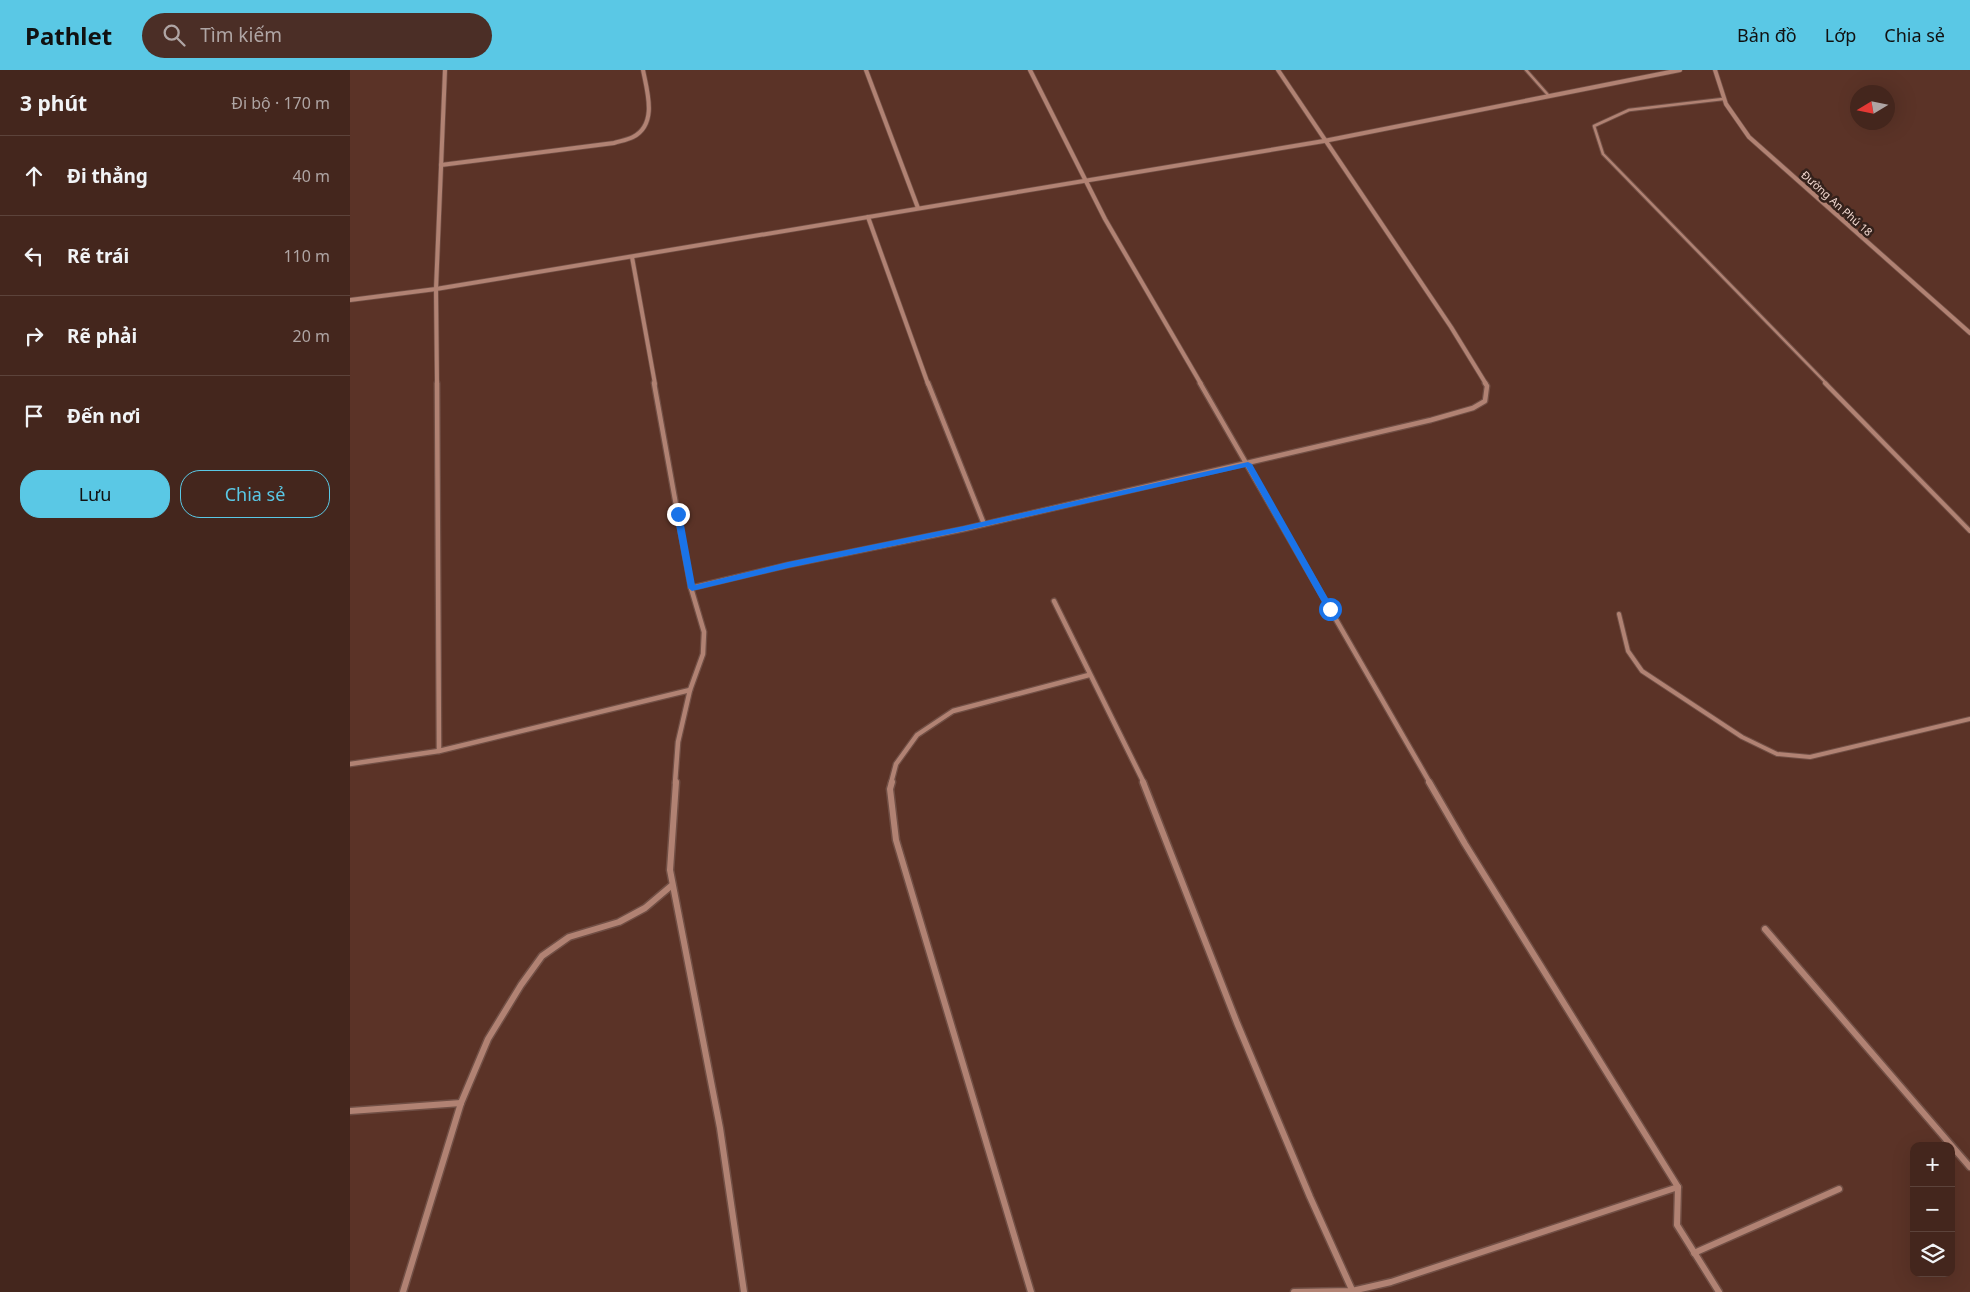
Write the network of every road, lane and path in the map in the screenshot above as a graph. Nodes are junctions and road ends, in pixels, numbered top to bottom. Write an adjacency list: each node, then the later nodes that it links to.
1 (445, 70): 12 (street)
2 (643, 70): 12 (street)
3 (866, 70): 14 (street)
4 (1030, 70): 13 (street)
5 (1278, 70): 11 (street)
6 (1526, 70): 9 (lane)
7 (1680, 70): 9 (street)
8 (1715, 70): 10 (street, Đường An Phú 18)
9 (1549, 96): 11 (street)
10 (1723, 99): 19 (street, Đường An Phú 18); 22 (lane)
11 (1324, 141): 13 (street); 20 (street)
12 (441, 165): 17 (street)
13 (1086, 181): 14 (street); 20 (street)
14 (918, 208): 15 (street)
15 (868, 217): 16 (street); 21 (street)
16 (632, 257): 17 (street); 23 (street)
17 (436, 289): 18 (street); 29 (street)
18 (350, 300)
19 (1970, 333)
20 (1248, 464): 21 (street); 36 (street)
21 (984, 524): 23 (street)
22 (1970, 532)
23 (692, 588): 27 (street)
24 (1054, 601): 26 (street)
25 (1619, 614): 28 (lane)
26 (1089, 674): 39 (street); 42 (street)
27 (690, 690): 29 (street); 31 (street)
28 (1970, 719)
29 (439, 751): 30 (street)
30 (350, 764)
31 (671, 886): 33 (street); 41 (street)
32 (1765, 929): 35 (street)
33 (460, 1103): 34 (street); 40 (street)
34 (350, 1112)
35 (1970, 1167)
36 (1678, 1187): 38 (street); 39 (street)
37 (1838, 1189): 38 (street)
38 (1694, 1253): 44 (street)
39 (1352, 1291): 43 (street)
40 (403, 1292)
41 (744, 1292)
42 (1031, 1292)
43 (1294, 1292)
44 (1719, 1292)

